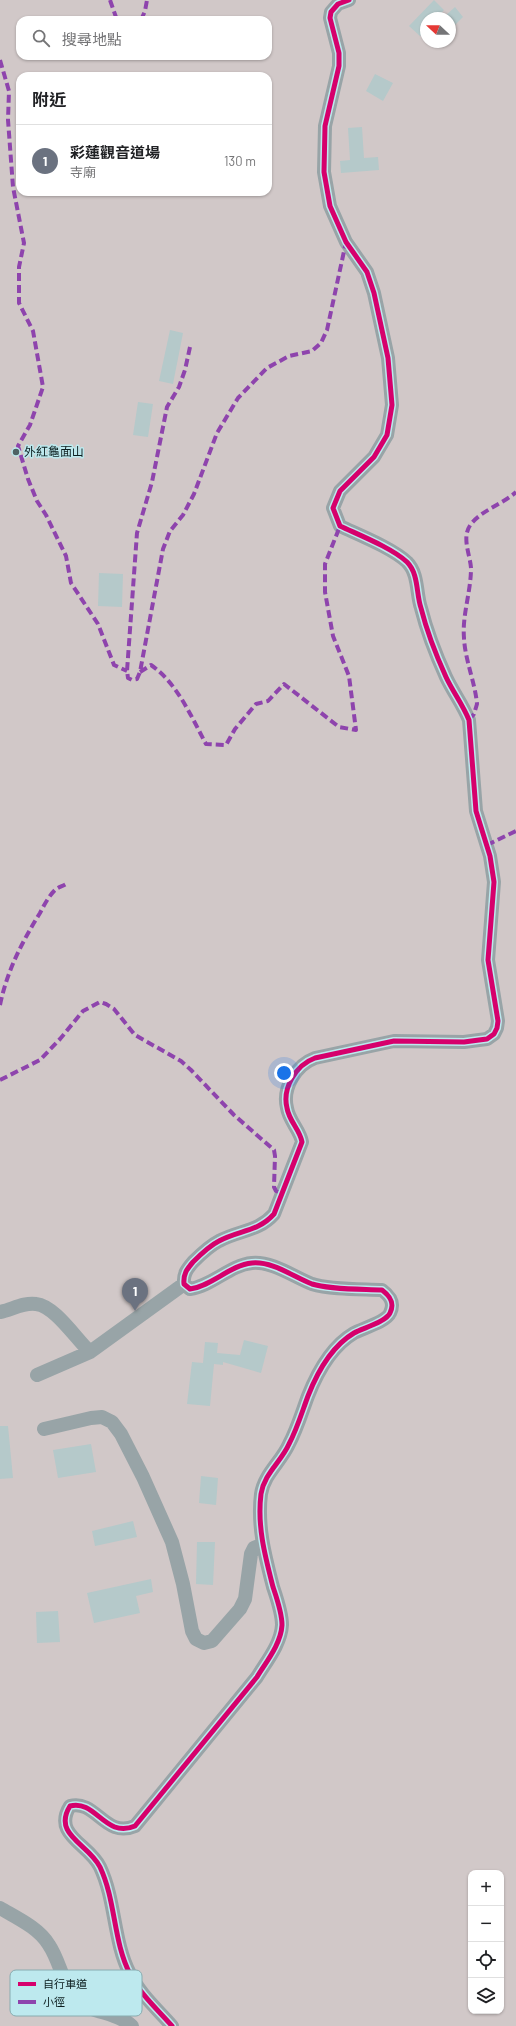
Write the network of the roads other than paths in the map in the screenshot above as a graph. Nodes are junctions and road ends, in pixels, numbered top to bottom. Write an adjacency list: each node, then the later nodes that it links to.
1 (349, 0): 2 (street)
2 (184, 1284): 4 (street); 7 (street)
3 (0, 1312): 4 (street)
4 (90, 1352): 5 (street)
5 (37, 1375)
6 (44, 1429): 7 (street)
7 (263, 1544): 10 (street)
8 (0, 1908): 9 (street)
9 (62, 1970)
10 (128, 1970)
11 (142, 1992): 14 (street)
12 (117, 2016): 13 (street)
13 (132, 2026)
14 (172, 2026)

